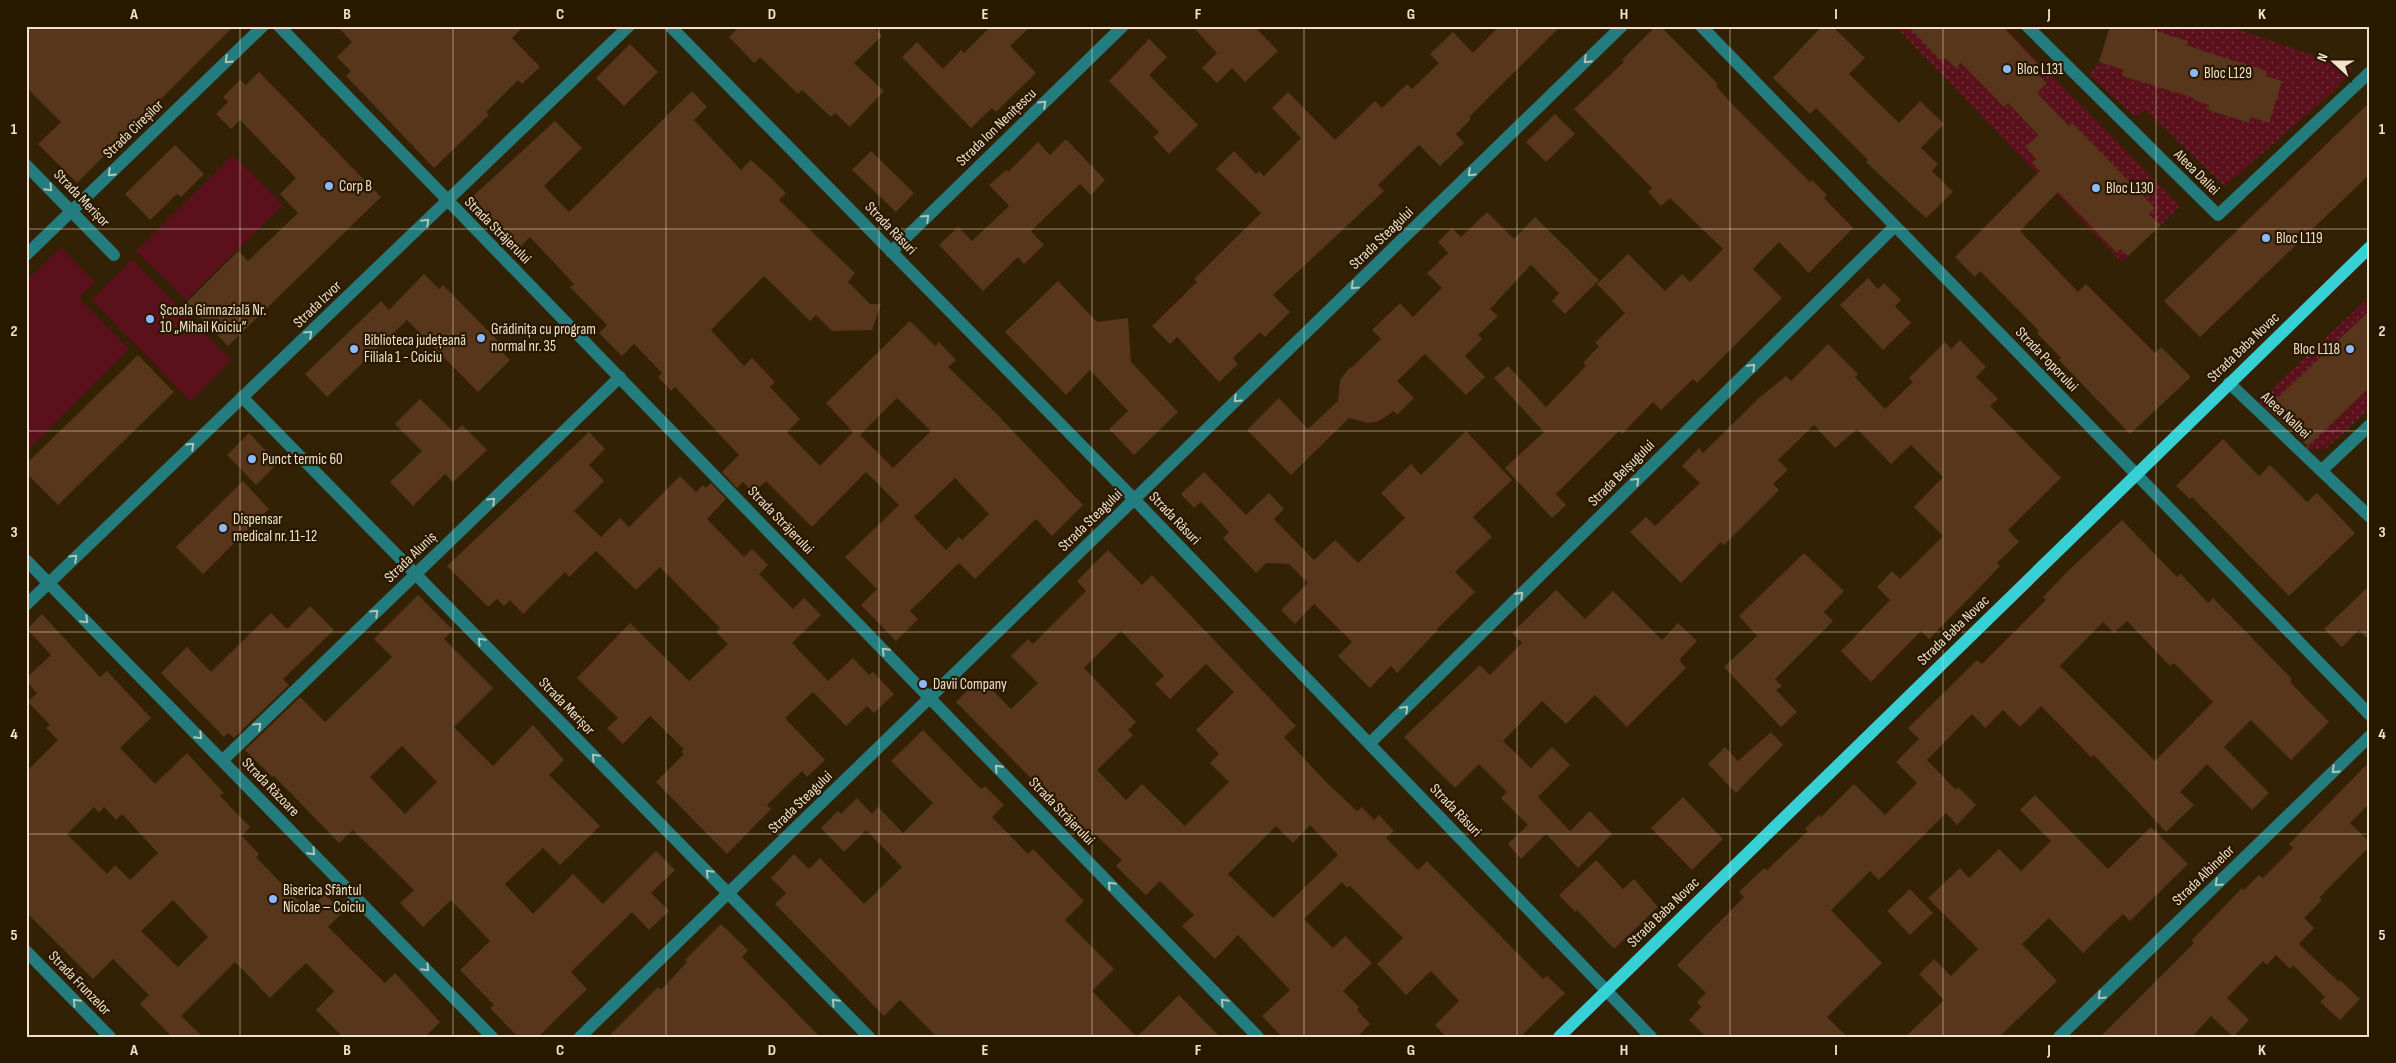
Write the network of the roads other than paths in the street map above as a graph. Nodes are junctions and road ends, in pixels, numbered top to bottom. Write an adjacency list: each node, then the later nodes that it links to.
1 (263, 26): 12 (street, Strada Cireșilor, one-way to 12)
2 (279, 26): 11 (street, Strada Străjerului)
3 (628, 26): 11 (street, Strada Izvor)
4 (670, 26): 15 (street, Strada Răsuri)
5 (1123, 26): 15 (street, Strada Ion Nenițescu, one-way to 5)
6 (1622, 26): 24 (street, Strada Steagului, one-way to 24)
7 (1701, 26): 13 (street, Strada Poporului)
8 (2027, 26): 9 (street, Aleea Daliei)
9 (2370, 72)
10 (26, 165): 12 (street, Strada Merișor, one-way to 12)
11 (447, 201): 18 (street, Strada Străjerului); 20 (street, Strada Izvor, one-way to 11)
12 (72, 211): 16 (street, Strada Merișor); 17 (street, Strada Cireșilor)
13 (1895, 226): 23 (street, Strada Poporului); 33 (street, Strada Belșugului, one-way to 13)
14 (2370, 247): 19 (main road, Strada Baba Novac)
15 (891, 252): 24 (street, Strada Răsuri)
16 (114, 255)
17 (26, 256)
18 (620, 377): 27 (street, Strada Aluniș, one-way to 18); 30 (street, Strada Străjerului, one-way to 18)
19 (2229, 383): 22 (street, Aleea Nalbei); 23 (main road, Strada Baba Novac)
20 (242, 398): 27 (street, Strada Merișor); 28 (street, Strada Izvor, one-way to 20)
21 (2370, 425): 22 (street)
22 (2322, 470): 25 (street, Aleea Nalbei)
23 (2136, 474): 31 (street, Strada Poporului); 37 (main road, Strada Baba Novac)
24 (1134, 499): 30 (street, Strada Steagului); 33 (street, Strada Răsuri)
25 (2370, 517)
26 (26, 560): 28 (street, Strada Răzoare)
27 (416, 574): 34 (street, Strada Aluniș, one-way to 27); 35 (street, Strada Merișor, one-way to 27)
28 (48, 583): 29 (street, Strada Izvor); 34 (street, Strada Răzoare, one-way to 34)
29 (26, 605)
30 (930, 698): 35 (street, Strada Steagului); 42 (street, Strada Străjerului, one-way to 30)
31 (2370, 715)
32 (2370, 736): 45 (street, Strada Albinelor, one-way to 45)
33 (1370, 744): 37 (street, Strada Răsuri)
34 (223, 760): 39 (street, Strada Răzoare, one-way to 39)
35 (728, 893): 40 (street, Strada Steagului); 41 (street, Strada Merișor, one-way to 35)
36 (26, 951): 38 (street, Strada Frunzelor, one-way to 36)
37 (1606, 990): 43 (main road, Strada Baba Novac); 44 (street, Strada Răsuri)
38 (110, 1037)
39 (492, 1037)
40 (580, 1037)
41 (869, 1037)
42 (1258, 1037)
43 (1559, 1037)
44 (1651, 1037)
45 (2059, 1037)

